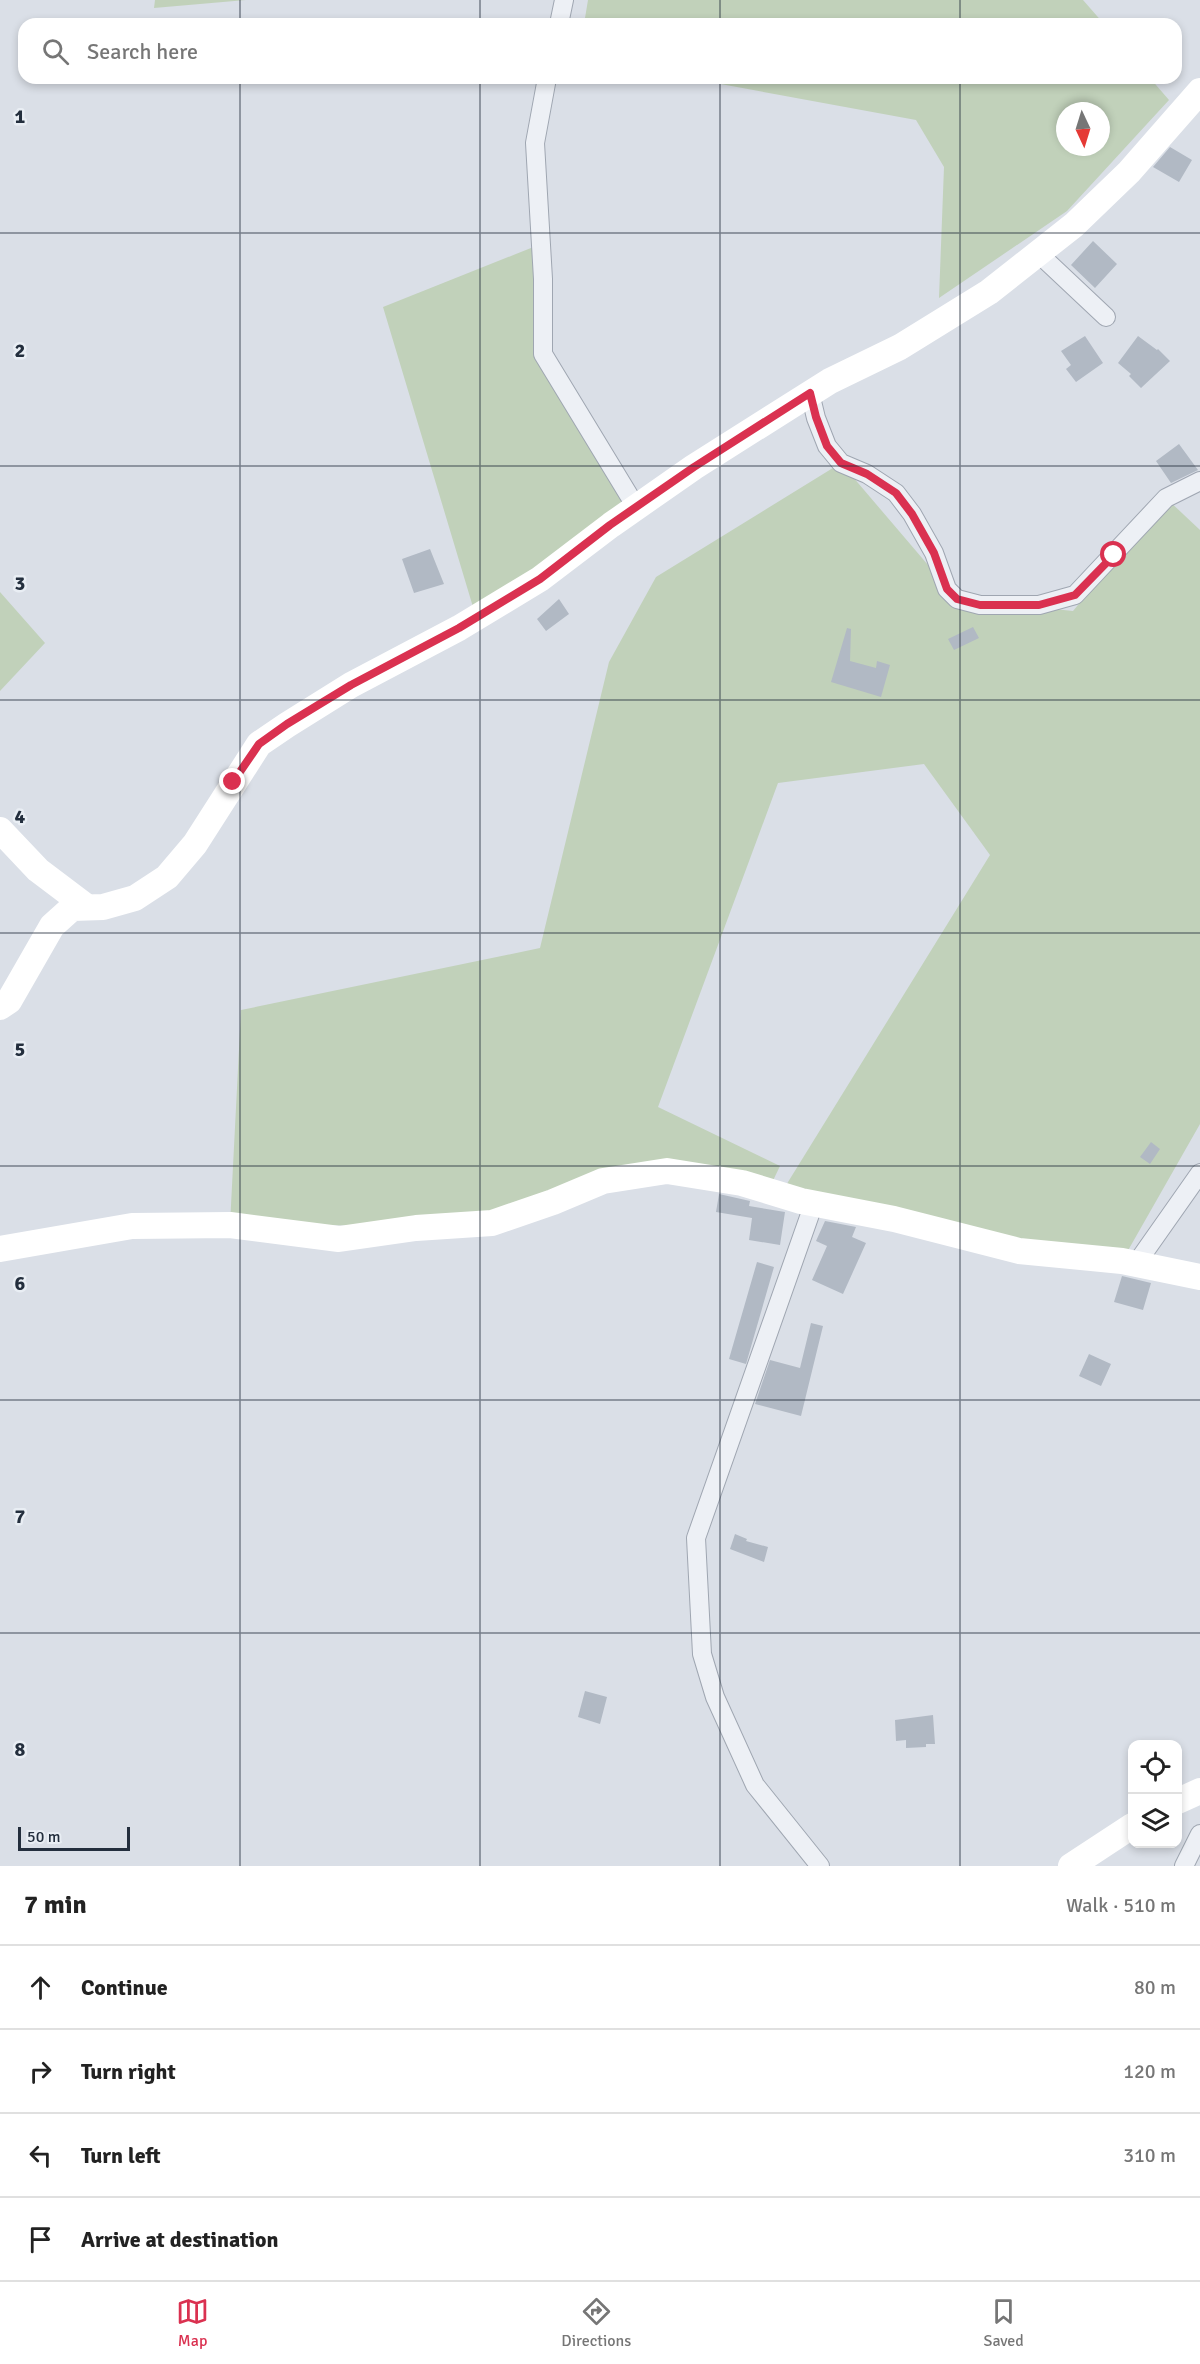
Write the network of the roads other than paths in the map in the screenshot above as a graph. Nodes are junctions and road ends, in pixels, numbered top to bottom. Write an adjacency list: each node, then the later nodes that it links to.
1 (564, 0): 2 (street)
2 (560, 18)
3 (546, 84): 9 (street)
4 (1200, 91): 5 (street)
5 (1039, 254): 6 (street); 7 (street)
6 (1106, 317)
7 (810, 393): 8 (street); 9 (street)
8 (1200, 481)
9 (636, 507): 11 (street)
10 (0, 830): 11 (street)
11 (87, 907): 12 (street)
12 (0, 1007)
13 (1200, 1173): 16 (street)
14 (814, 1203): 15 (street); 16 (street); 22 (street)
15 (0, 1249)
16 (1136, 1264): 17 (street)
17 (1200, 1277)
18 (1200, 1791): 19 (street)
19 (1182, 1799)
20 (1128, 1829): 23 (street)
21 (1200, 1834): 24 (street)
22 (820, 1866)
23 (1071, 1866)
24 (1184, 1866)

